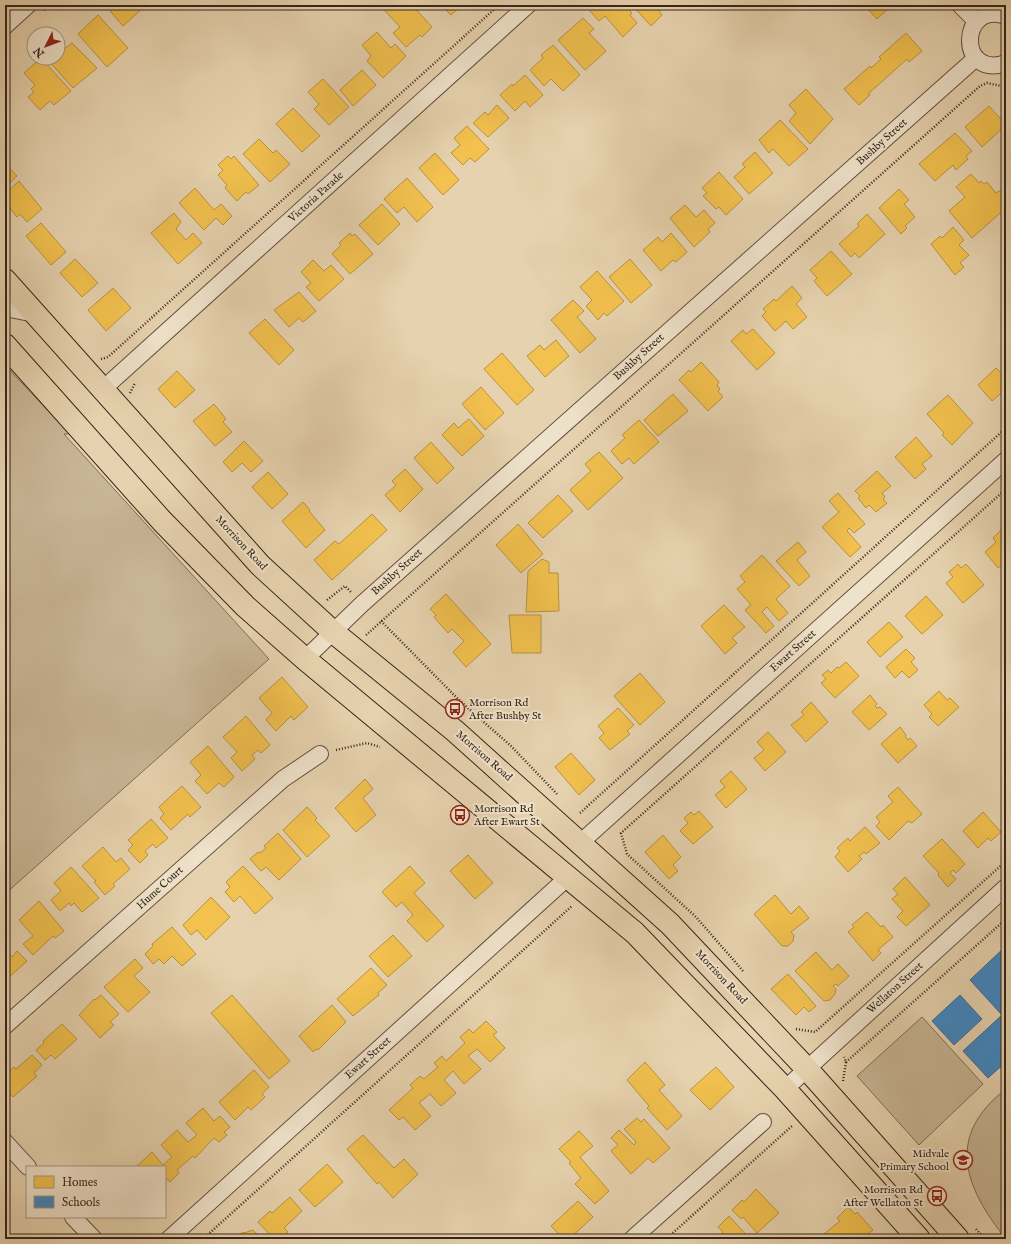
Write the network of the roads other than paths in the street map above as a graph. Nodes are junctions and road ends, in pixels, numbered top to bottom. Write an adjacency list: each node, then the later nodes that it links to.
1 (28, 5): 6 (street)
2 (528, 5): 13 (street, Victoria Parade)
3 (960, 5): 5 (street)
4 (1006, 16): 5 (street)
5 (976, 21): 7 (street)
6 (5, 26)
7 (976, 58): 8 (street); 15 (street, Bushby Street)
8 (1006, 64)
9 (5, 280): 11 (main road, Morrison Road)
10 (5, 308): 11 (street)
11 (36, 314): 13 (main road, Morrison Road)
12 (5, 344): 16 (main road)
13 (103, 389): 15 (main road, Morrison Road)
14 (1006, 460): 18 (street, Ewart Street)
15 (332, 631): 16 (street, Bushby Street); 18 (main road, Morrison Road)
16 (305, 659): 19 (main road)
17 (320, 754): 21 (street, Hume Court)
18 (580, 843): 22 (main road, Morrison Road)
19 (567, 878): 23 (main road); 29 (street, Ewart Street)
20 (1006, 887): 22 (street, Wellaton Street)
21 (5, 1026)
22 (807, 1068): 23 (street, Wellaton Street); 32 (main road, Morrison Road)
23 (785, 1089): 31 (main road)
24 (763, 1122): 30 (street)
25 (5, 1142): 26 (street)
26 (27, 1166)
27 (74, 1218): 28 (street)
28 (94, 1239)
29 (169, 1239)
30 (632, 1239)
31 (919, 1239)
32 (958, 1239)

